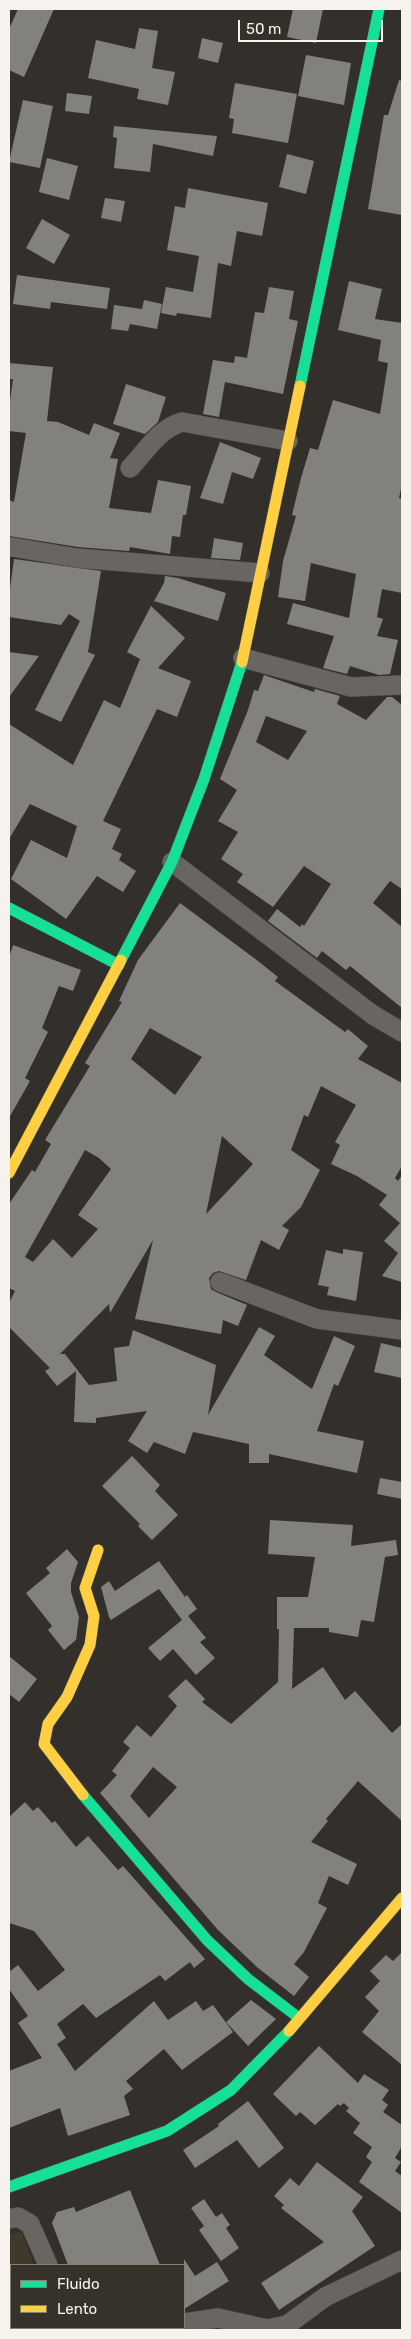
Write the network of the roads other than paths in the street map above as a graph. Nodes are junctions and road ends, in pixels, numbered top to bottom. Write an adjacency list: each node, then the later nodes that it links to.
1 (379, 9): 2 (main road)
2 (288, 440): 3 (street); 5 (main road)
3 (130, 468)
4 (12, 547): 5 (street)
5 (260, 574): 6 (main road)
6 (243, 658): 7 (street); 8 (main road)
7 (402, 685)
8 (172, 862): 10 (main road); 11 (street)
9 (9, 908): 10 (main road)
10 (119, 965): 12 (main road)
11 (402, 1032)
12 (9, 1173)
13 (220, 1282): 14 (street)
14 (402, 1330)
15 (98, 1550): 17 (main road)
16 (399, 1908): 17 (main road)
17 (299, 2018): 18 (main road)
18 (9, 2186)
19 (9, 2219): 21 (street)
20 (402, 2260): 22 (street)
21 (48, 2264)
22 (185, 2322)

